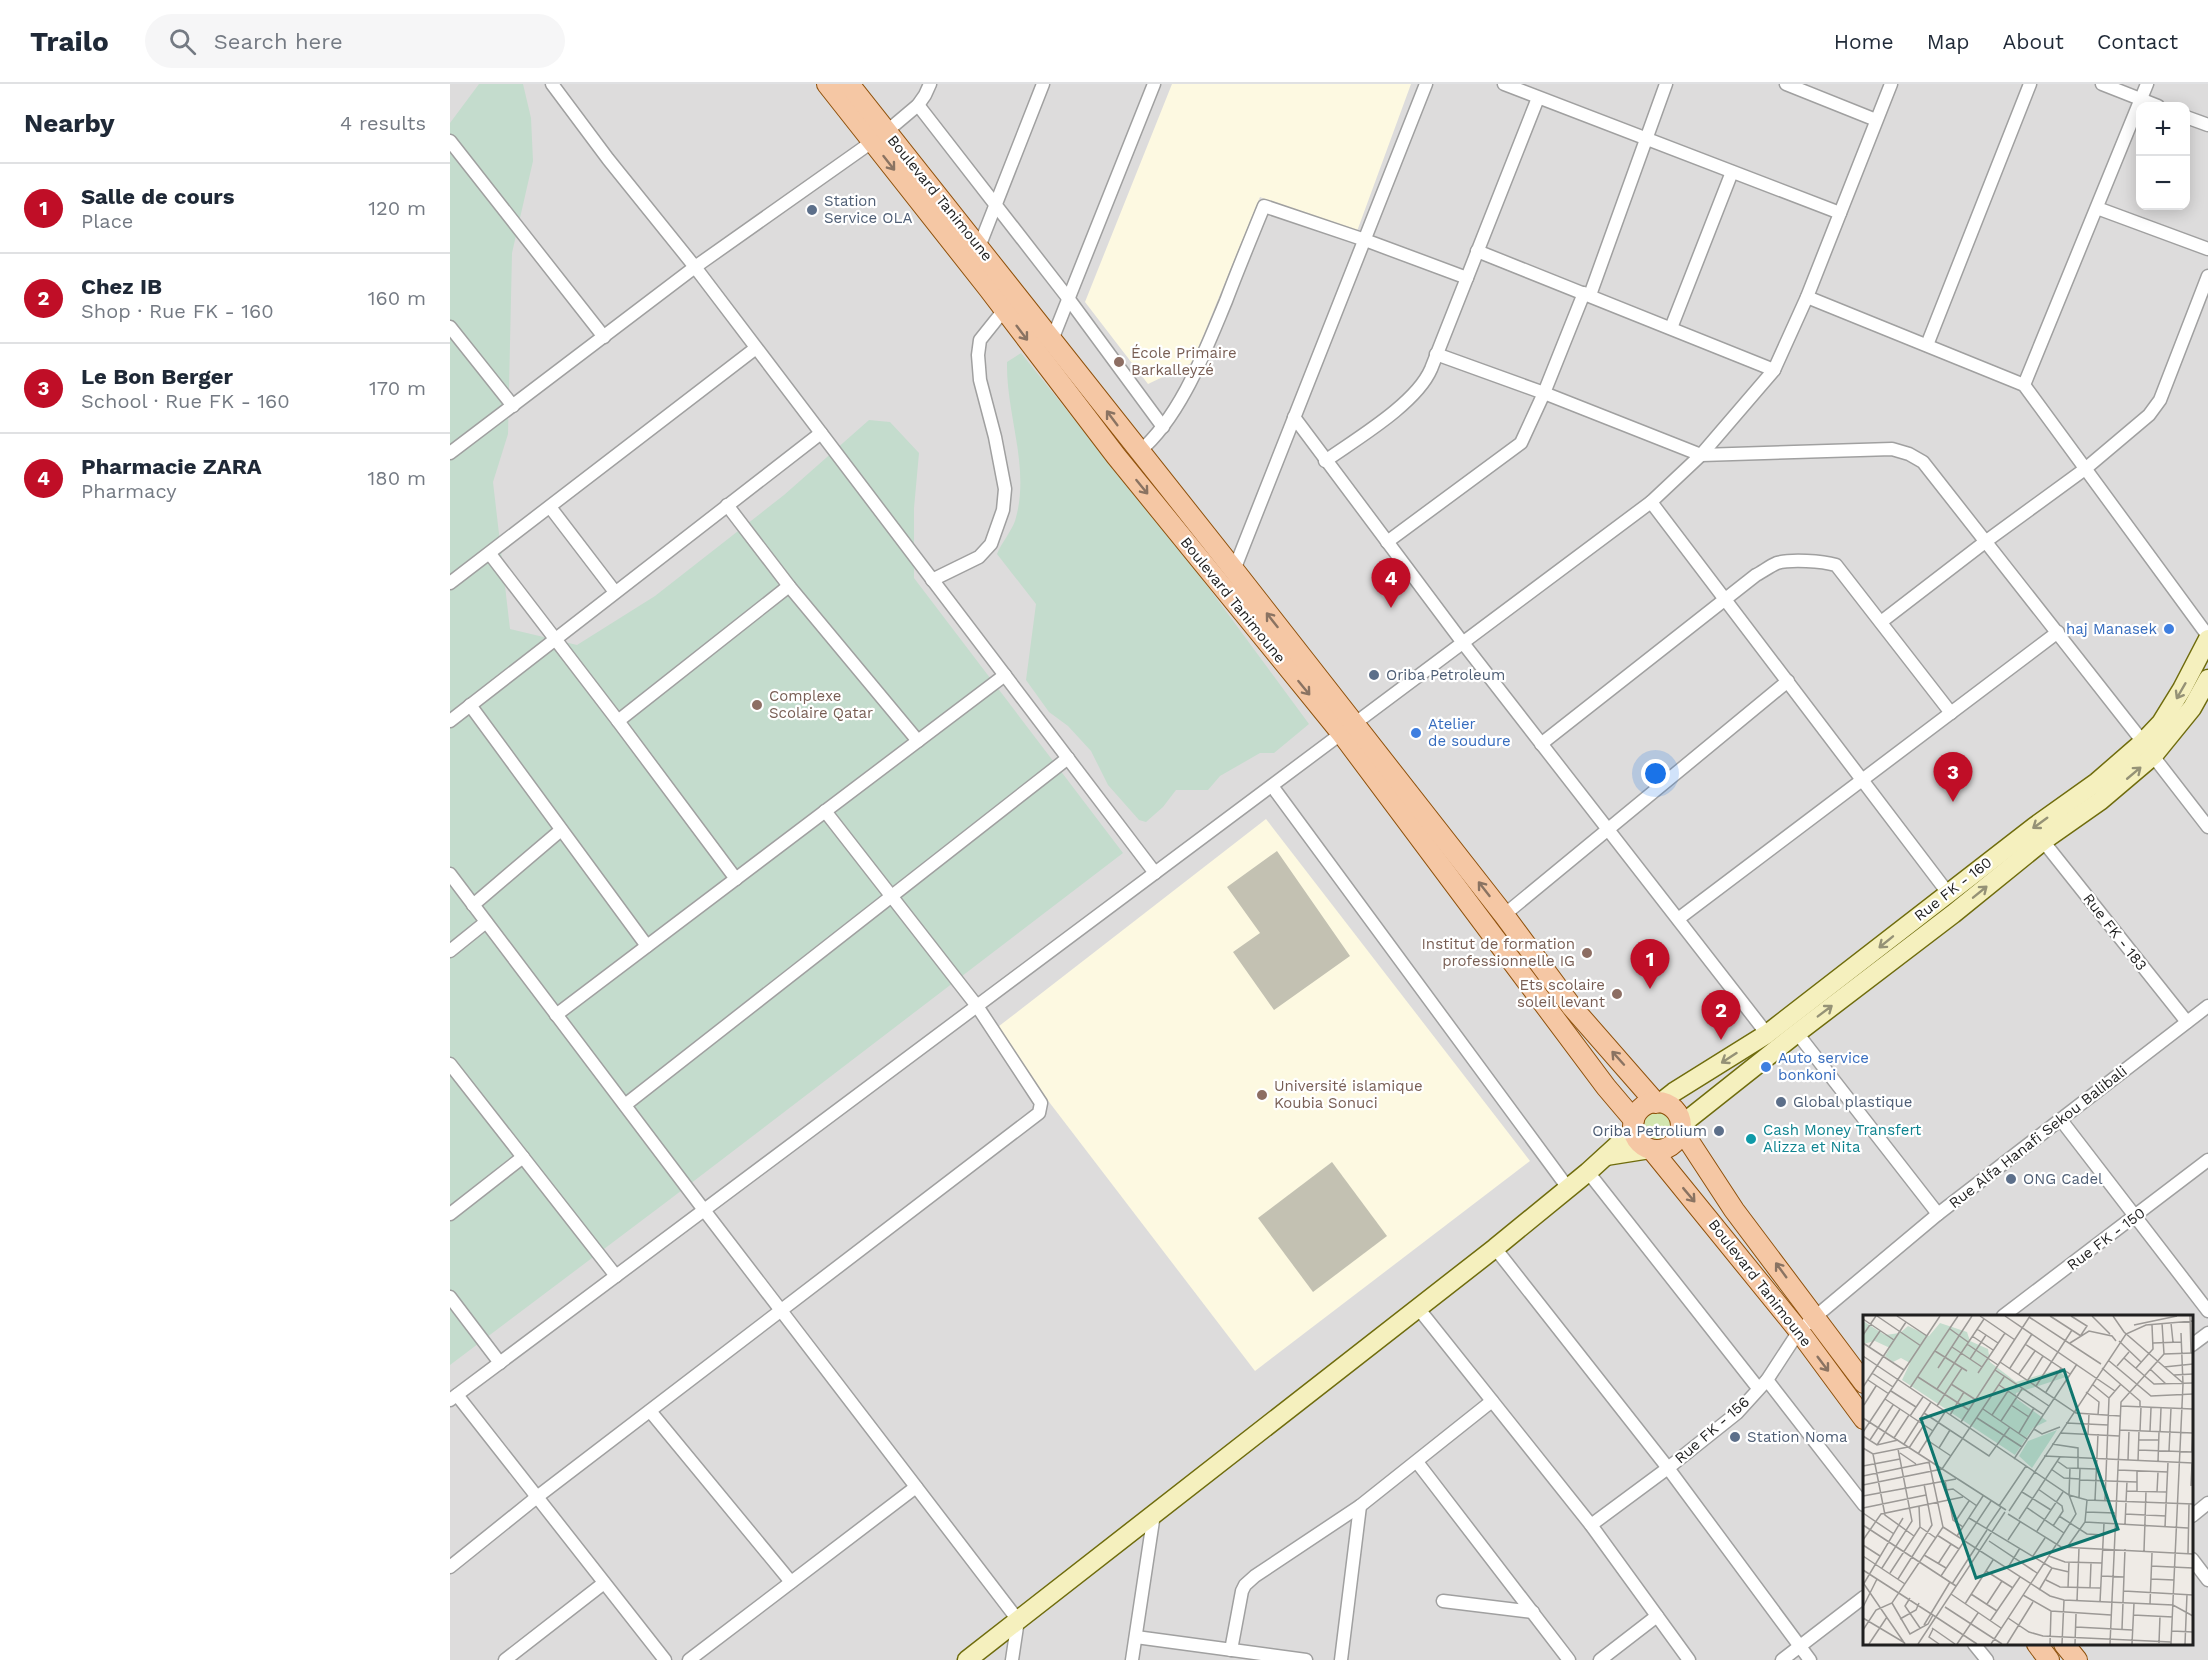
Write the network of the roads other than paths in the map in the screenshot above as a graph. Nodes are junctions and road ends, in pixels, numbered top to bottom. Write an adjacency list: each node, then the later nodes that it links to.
1 (552, 84): 33 (street)
2 (827, 84): 22 (main road, Boulevard Tanimoune)
3 (849, 84): 22 (main road, Boulevard Tanimoune)
4 (930, 84): 18 (street)
5 (1043, 84): 26 (street)
6 (1154, 84): 38 (street)
7 (1426, 84): 29 (street)
8 (1504, 84): 15 (street)
9 (1666, 84): 23 (street)
10 (1786, 84): 20 (street)
11 (1891, 84): 20 (street)
12 (2030, 84): 44 (street)
13 (2102, 84): 16 (street)
14 (2147, 84): 16 (street)
15 (1538, 98): 23 (street); 32 (street)
16 (2140, 100): 17 (street); 27 (street)
17 (2146, 102)
18 (918, 105): 22 (street); 26 (street)
19 (2190, 118): 21 (street)
20 (1876, 120): 28 (street)
21 (2208, 125)
22 (879, 137): 30 (main road, Boulevard Tanimoune); 33 (street); 39 (main road, Boulevard Tanimoune, one-way to 39)
23 (1646, 139): 25 (street); 36 (street)
24 (450, 141): 42 (street)
25 (1732, 172): 28 (street); 41 (street)
26 (995, 205): 30 (street); 38 (street)
27 (2097, 208): 31 (street); 48 (street)
28 (1840, 213): 37 (street)
29 (1365, 240): 35 (street); 51 (street); 52 (street)
30 (979, 247): 43 (main road, Boulevard Tanimoune)
31 (2208, 249)
32 (1477, 251): 35 (street); 36 (street)
33 (695, 267): 42 (street); 45 (street)
34 (2208, 276): 58 (street)
35 (1467, 278): 46 (street)
36 (1587, 294): 41 (street); 49 (street)
37 (1807, 297): 44 (street); 47 (street)
38 (1068, 298): 43 (street); 52 (street)
39 (1004, 309): 68 (street); 85 (main road, Boulevard Tanimoune, one-way to 85)
40 (450, 327): 50 (street)
41 (1671, 328): 47 (street)
42 (604, 337): 50 (street)
43 (1052, 340): 54 (main road, Boulevard Tanimoune, one-way to 43)
44 (1927, 345): 48 (street)
45 (756, 348): 53 (street); 61 (street)
46 (1436, 354): 49 (street); 57 (street)
47 (1774, 370): 56 (street)
48 (2024, 385): 58 (street)
49 (1545, 393): 56 (street); 62 (street)
50 (513, 406): 55 (street)
51 (1294, 417): 57 (street); 66 (street)
52 (1163, 427): 54 (street)
53 (821, 433): 60 (street); 68 (street)
54 (1139, 452): 66 (main road, Boulevard Tanimoune)
55 (450, 453)
56 (1701, 455): 59 (street); 63 (street)
57 (1325, 461): 62 (street)
58 (2085, 469): 63 (street); 74 (street)
59 (1651, 502): 71 (street); 76 (street)
60 (727, 506): 69 (street); 70 (street)
61 (550, 507): 64 (street); 70 (street)
62 (1387, 542): 76 (street)
63 (1985, 542): 72 (street); 73 (street)
64 (490, 554): 67 (street); 75 (street)
65 (450, 566): 67 (street)
66 (1234, 570): 85 (main road, Boulevard Tanimoune, one-way to 66)
67 (454, 580)
68 (932, 580): 77 (street)
69 (789, 586): 83 (street); 86 (street)
70 (615, 592): 75 (street)
71 (1726, 600): 72 (street); 79 (street); 87 (street)
72 (1881, 622): 81 (street)
73 (2058, 632): 81 (street); 88 (street)
74 (2208, 638): 84 (main road, Rue FK - 160, one-way to 84)
75 (554, 639): 80 (street); 83 (street)
76 (1463, 643): 85 (street); 87 (street)
77 (1005, 675): 86 (street); 89 (street)
78 (2208, 679): 84 (main road, Rue FK - 160)
79 (1788, 681): 90 (street); 95 (street)
80 (470, 705): 82 (street); 94 (street)
81 (1952, 713): 90 (street)
82 (450, 721)
83 (618, 721): 99 (street)
84 (2167, 728): 88 (main road, Rue FK - 160)
85 (1348, 729): 91 (street); 103 (main road, Boulevard Tanimoune, one-way to 85); 118 (main road, Boulevard Tanimoune)
86 (918, 741): 92 (street)
87 (1541, 744): 95 (street)
88 (2148, 749): 93 (street); 96 (main road, Rue FK - 160, one-way to 88); 100 (main road, Rue FK - 160, one-way to 100)
89 (1068, 758): 97 (street); 101 (street)
90 (1863, 779): 100 (street); 104 (street)
91 (1272, 786): 97 (street); 125 (street)
92 (825, 811): 99 (street); 101 (street)
93 (2208, 827)
94 (561, 830): 102 (street); 106 (street)
95 (1608, 830): 103 (street); 104 (street)
96 (2043, 841): 111 (street, Rue FK - 183); 112 (main road, Rue FK - 160, one-way to 96)
97 (1155, 873): 108 (street)
98 (450, 874): 102 (street)
99 (736, 879): 106 (street)
100 (1948, 893): 113 (main road, Rue FK - 160, one-way to 113)
101 (892, 896): 108 (street); 116 (street)
102 (473, 905): 105 (street)
103 (1504, 915): 115 (main road, Boulevard Tanimoune, one-way to 103)
104 (1678, 919): 113 (street)
105 (486, 922): 107 (street); 110 (street)
106 (647, 946): 110 (street)
107 (450, 951)
108 (977, 1006): 126 (street); 135 (street)
109 (2208, 1006): 111 (street, Rue Alfa Hanafi Sekou Balibali)
110 (556, 1015): 116 (street)
111 (2187, 1023): 117 (street, Rue Alfa Hanafi Sekou Balibali)
112 (1797, 1033): 119 (main road, Rue FK - 160); 128 (street)
113 (1767, 1034): 115 (main road, Rue FK - 160, one-way to 115)
114 (450, 1064): 122 (street)
115 (1658, 1103): 118 (main road); 119 (main road)
116 (625, 1105): 126 (street)
117 (2061, 1119): 128 (street, Rue Alfa Hanafi Sekou Balibali); 129 (street)
118 (1634, 1125): 120 (main road); 121 (main road)
119 (1681, 1127): 120 (main road); 137 (main road, Boulevard Tanimoune, one-way to 119)
120 (1651, 1149): 121 (main road); 138 (main road, Boulevard Tanimoune, one-way to 138)
121 (1606, 1156): 124 (main road)
122 (523, 1157): 127 (street); 131 (street)
123 (2208, 1160): 129 (street, Rue FK - 150)
124 (1588, 1172): 125 (main road); 143 (street)
125 (1568, 1188): 130 (main road)
126 (704, 1210): 131 (street); 135 (street)
127 (450, 1214)
128 (1938, 1214): 137 (street, Rue Alfa Hanafi Sekou Balibali)
129 (2135, 1216): 134 (street); 136 (street, Rue FK - 150)
130 (1495, 1248): 133 (main road); 149 (street)
131 (616, 1276): 141 (street)
132 (450, 1297): 141 (street)
133 (1418, 1308): 145 (street); 155 (main road)
134 (2208, 1311)
135 (781, 1312): 146 (street); 150 (street)
136 (2006, 1315)
137 (1815, 1317): 138 (street, Rue FK - 156); 142 (main road, Boulevard Tanimoune)
138 (1799, 1331): 143 (street, Rue FK - 156); 147 (main road, Boulevard Tanimoune, one-way to 147)
139 (2208, 1333): 140 (street)
140 (2193, 1344)
141 (500, 1363): 144 (street)
142 (1863, 1382)
143 (1763, 1384): 149 (street, Rue FK - 156); 153 (street)
144 (454, 1398): 151 (street)
145 (1492, 1401): 148 (street); 157 (street)
146 (650, 1411): 151 (street); 161 (street)
147 (1863, 1418)
148 (1417, 1462): 154 (street); 165 (street)
149 (1668, 1468): 157 (street, Rue FK - 156); 172 (street)
150 (916, 1486): 161 (street); 167 (street)
151 (537, 1497): 159 (street); 162 (street)
152 (2208, 1503): 156 (street)
153 (1863, 1504)
154 (1360, 1506): 173 (street); 181 (street)
155 (1154, 1514): 167 (main road); 168 (street)
156 (2193, 1515)
157 (1591, 1525): 166 (street)
158 (2193, 1559): 160 (street)
159 (450, 1567)
160 (2208, 1580)
161 (791, 1582): 176 (street)
162 (604, 1583): 174 (street); 175 (street)
163 (1863, 1598): 172 (street)
164 (1443, 1601): 165 (street)
165 (1533, 1612): 182 (street)
166 (1657, 1616): 183 (street); 184 (street)
167 (1018, 1620): 177 (main road); 178 (street)
168 (1136, 1637): 173 (street); 179 (street)
169 (1975, 1645): 187 (street)
170 (2038, 1645): 188 (main road)
171 (2065, 1645): 189 (main road)
172 (1800, 1647): 185 (street); 186 (street)
173 (1231, 1650): 180 (street)
174 (514, 1658)
175 (665, 1660)
176 (689, 1660)
177 (967, 1660)
178 (1012, 1660)
179 (1132, 1660)
180 (1306, 1660)
181 (1341, 1660)
182 (1569, 1660)
183 (1600, 1660)
184 (1689, 1660)
185 (1782, 1660)
186 (1810, 1660)
187 (1987, 1660)
188 (2049, 1660)
189 (2077, 1660)

